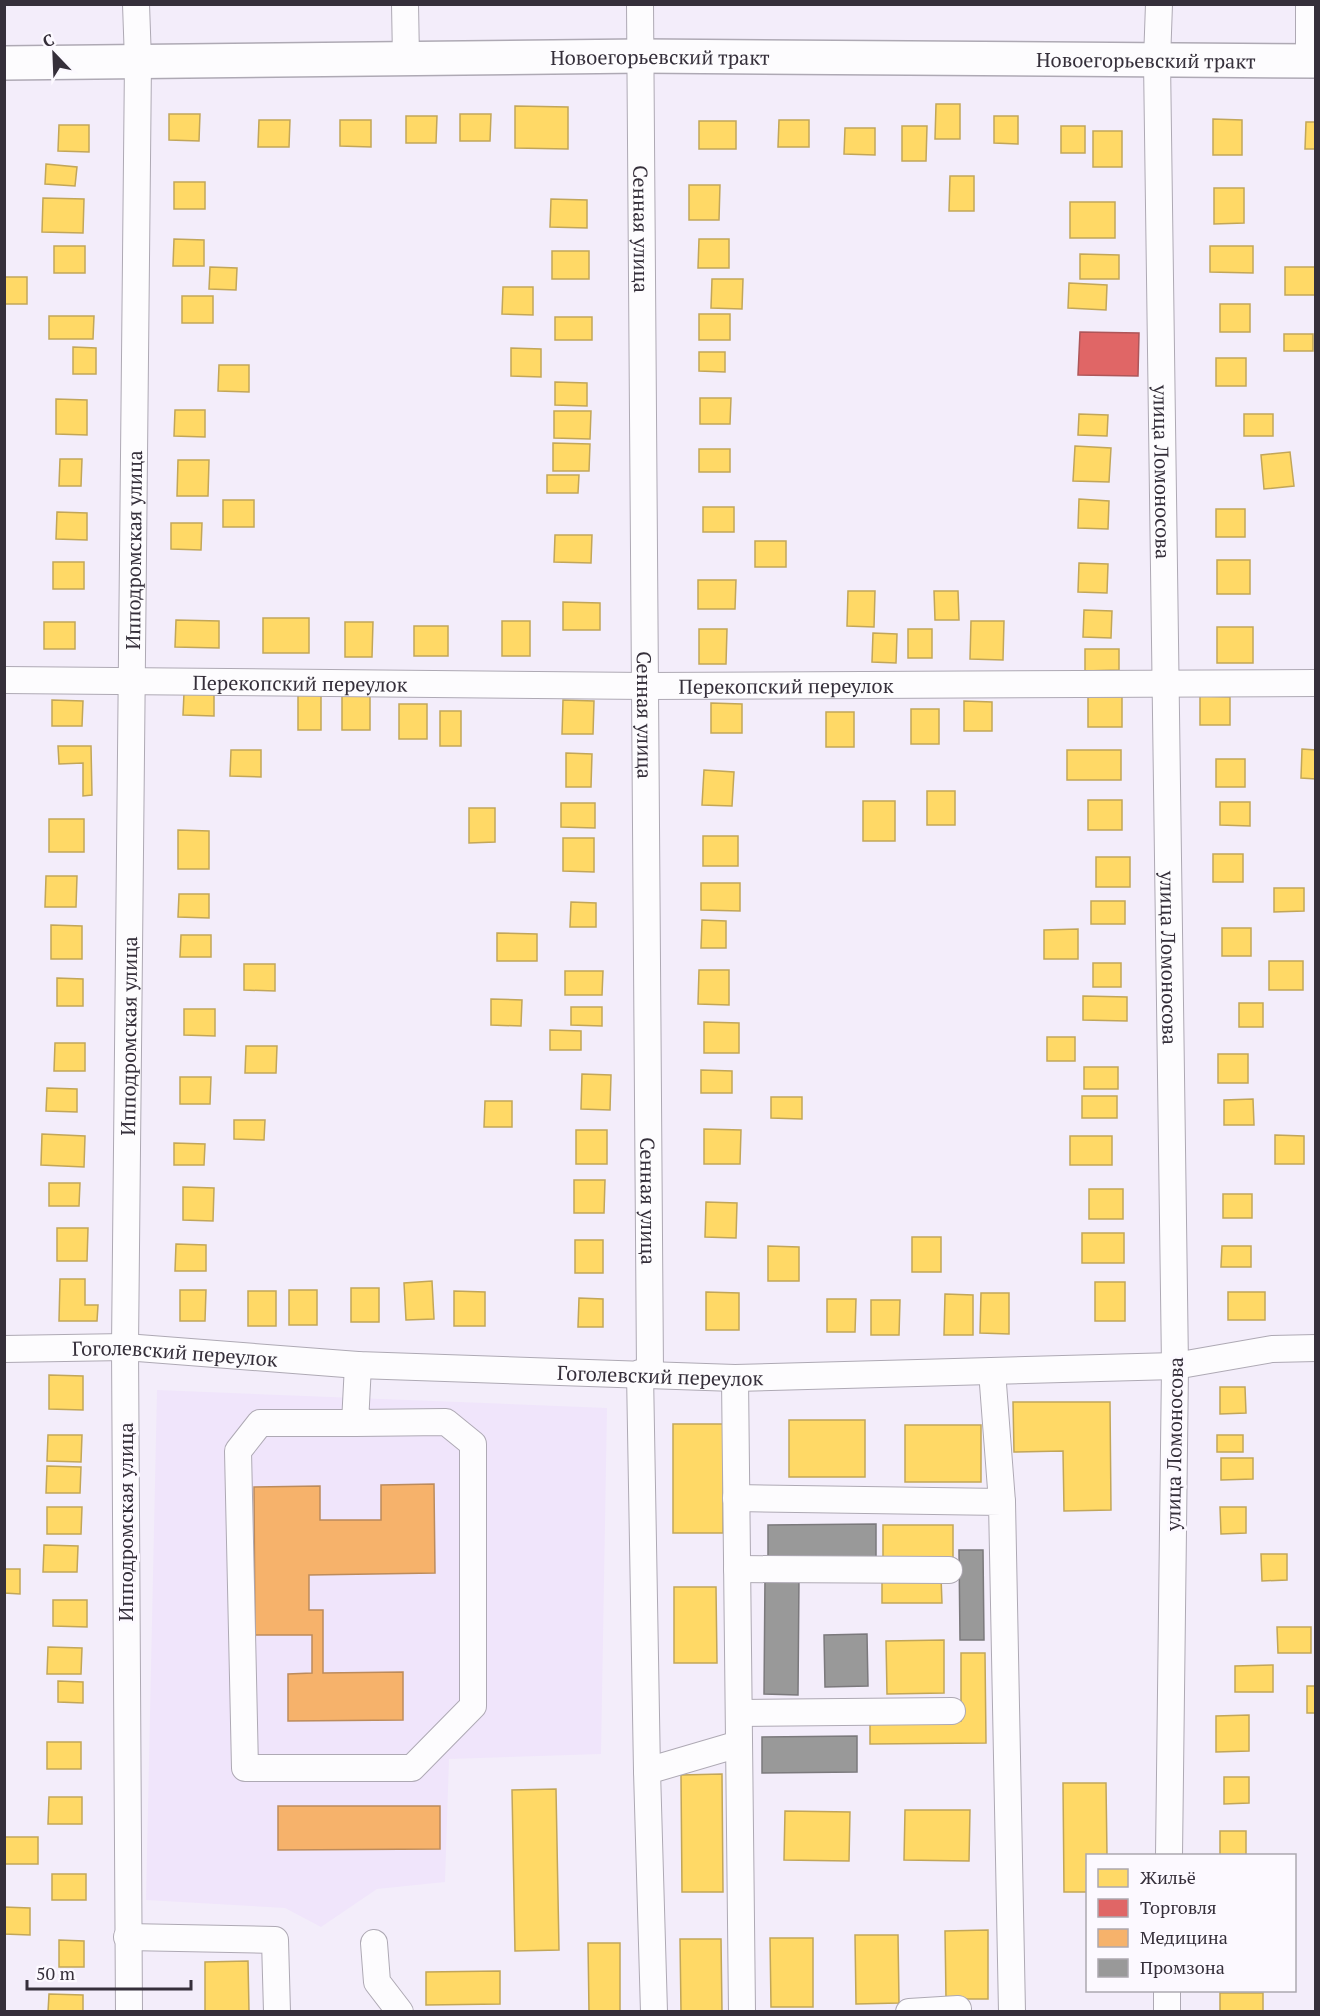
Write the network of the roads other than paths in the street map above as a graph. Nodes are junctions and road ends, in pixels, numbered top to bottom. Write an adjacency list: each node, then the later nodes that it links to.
1 (136, 4): 8 (street, Ипподромская улица)
2 (405, 4): 7 (street)
3 (640, 4): 6 (street, Сенная улица)
4 (1159, 4): 9 (street, улица Ломоносова)
5 (1309, 4): 10 (street)
6 (642, 56): 7 (main road, Новоегорьевский тракт); 9 (main road, Новоегорьевский тракт); 15 (street, Сенная улица)
7 (406, 58): 8 (main road, Новоегорьевский тракт)
8 (138, 61): 11 (main road, Новоегорьевский тракт); 13 (street, Ипподромская улица)
9 (1157, 61): 10 (main road, Новоегорьевский тракт); 16 (street, улица Ломоносова)
10 (1312, 61)
11 (4, 63)
12 (4, 680): 13 (street, Перекопский переулок)
13 (131, 681): 15 (street, Перекопский переулок); 17 (street, Ипподромская улица)
14 (1316, 683): 16 (street, Перекопский переулок)
15 (647, 686): 16 (street, Перекопский переулок); 23 (street, Сенная улица)
16 (1165, 686): 21 (street, улица Ломоносова)
17 (125, 1347): 18 (street, Гоголевский переулок); 20 (street, Гоголевский переулок); 35 (street, Ипподромская улица)
18 (4, 1348)
19 (1316, 1348): 21 (street, Гоголевский переулок)
20 (358, 1365): 23 (street, Гоголевский переулок); 25 (street)
21 (1175, 1366): 22 (street, Гоголевский переулок); 34 (street, улица Ломоносова)
22 (992, 1371): 24 (street, Гоголевский переулок); 27 (street)
23 (645, 1373): 24 (street, Гоголевский переулок); 33 (street, Сенная улица)
24 (735, 1378): 26 (street)
25 (355, 1423): 25 (street)
26 (736, 1498): 27 (street); 28 (street)
27 (1002, 1502): 45 (street)
28 (737, 1569): 29 (street); 31 (street)
29 (949, 1570)
30 (952, 1711): 31 (street)
31 (739, 1713): 32 (street)
32 (739, 1744): 33 (street); 43 (street)
33 (647, 1771): 42 (street, Сенная улица)
34 (1169, 1854)
35 (127, 1937): 39 (street, Ипподромская улица); 40 (street)
36 (374, 1943): 41 (street)
37 (1167, 1992): 46 (street)
38 (958, 2009): 44 (street)
39 (129, 2012)
40 (277, 2012)
41 (400, 2012)
42 (654, 2012)
43 (742, 2012)
44 (909, 2012)
45 (1012, 2012)
46 (1167, 2012)

